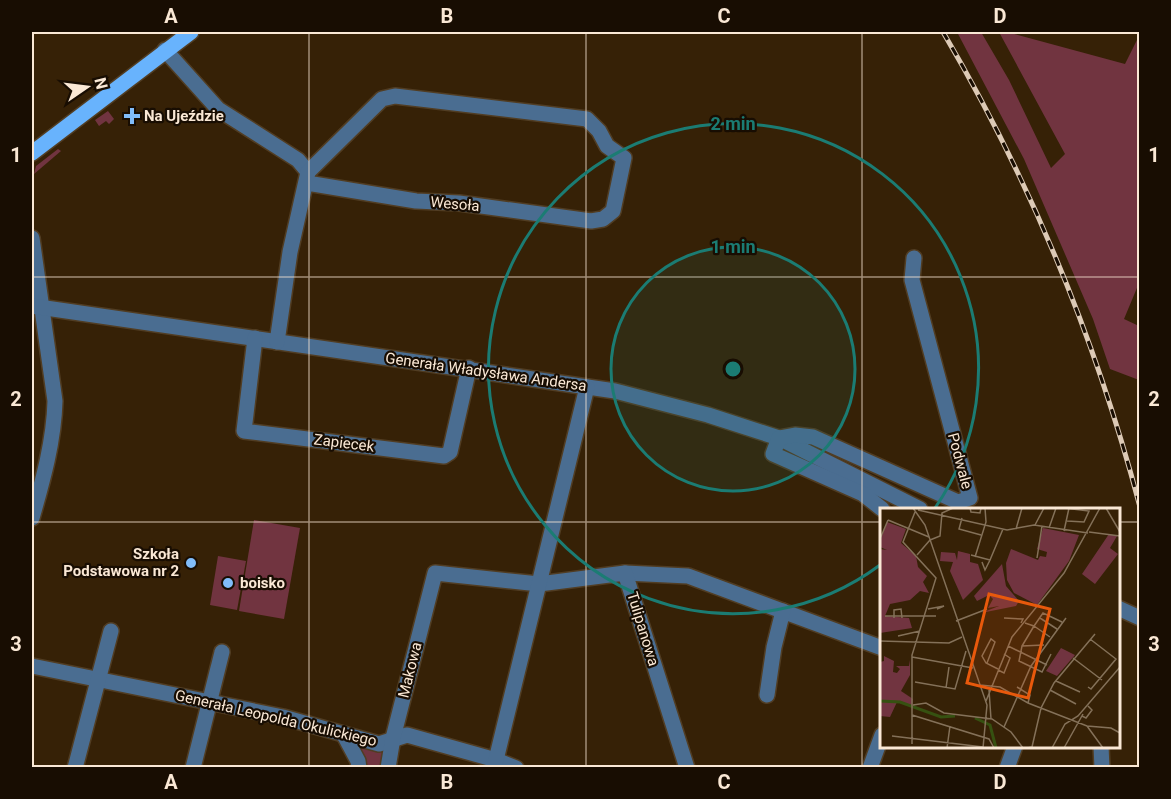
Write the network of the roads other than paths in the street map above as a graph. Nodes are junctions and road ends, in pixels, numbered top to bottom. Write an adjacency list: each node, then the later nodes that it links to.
1 (190, 32): 2 (main road)
2 (165, 50): 3 (main road); 4 (street)
3 (32, 153)
4 (307, 178): 4 (street, Wesoła); 9 (street)
5 (32, 238): 7 (street)
6 (914, 258): 12 (street, Podwale)
7 (36, 307): 8 (street, Generała Władysława Andersa); 15 (street)
8 (255, 338): 9 (street, Generała Władysława Andersa); 10 (street, Zapiecek)
9 (277, 342): 10 (street, Generała Władysława Andersa)
10 (469, 368): 11 (street, Generała Władysława Andersa)
11 (587, 387): 12 (street, Generała Władysława Andersa); 18 (street)
12 (779, 438): 13 (street); 14 (street, Generała Władysława Andersa)
13 (880, 508)
14 (916, 508)
15 (32, 518)
16 (435, 573): 18 (street, Tulipanowa); 30 (street, Makowa)
17 (626, 573): 18 (street, Tulipanowa); 20 (street); 40 (street, Tulipanowa)
18 (539, 584): 34 (street)
19 (1120, 608): 21 (street)
20 (783, 611): 23 (street); 27 (street)
21 (1139, 618)
22 (111, 631): 26 (street)
23 (880, 647)
24 (222, 652): 28 (street)
25 (32, 666): 26 (street, Generała Leopolda Okulickiego)
26 (100, 679): 28 (street, Generała Leopolda Okulickiego); 35 (street)
27 (767, 695)
28 (211, 702): 29 (street, Generała Leopolda Okulickiego); 36 (street)
29 (344, 735): 30 (street, Generała Leopolda Okulickiego); 37 (street)
30 (393, 738): 34 (street, Generała Leopolda Okulickiego); 38 (street, Makowa)
31 (880, 740): 41 (street)
32 (1015, 748): 42 (street)
33 (1101, 748): 43 (street)
34 (495, 764): 39 (street, Generała Leopolda Okulickiego)
35 (75, 768)
36 (193, 768)
37 (359, 768)
38 (388, 768)
39 (516, 768)
40 (687, 768)
41 (870, 768)
42 (1007, 768)
43 (1102, 768)

